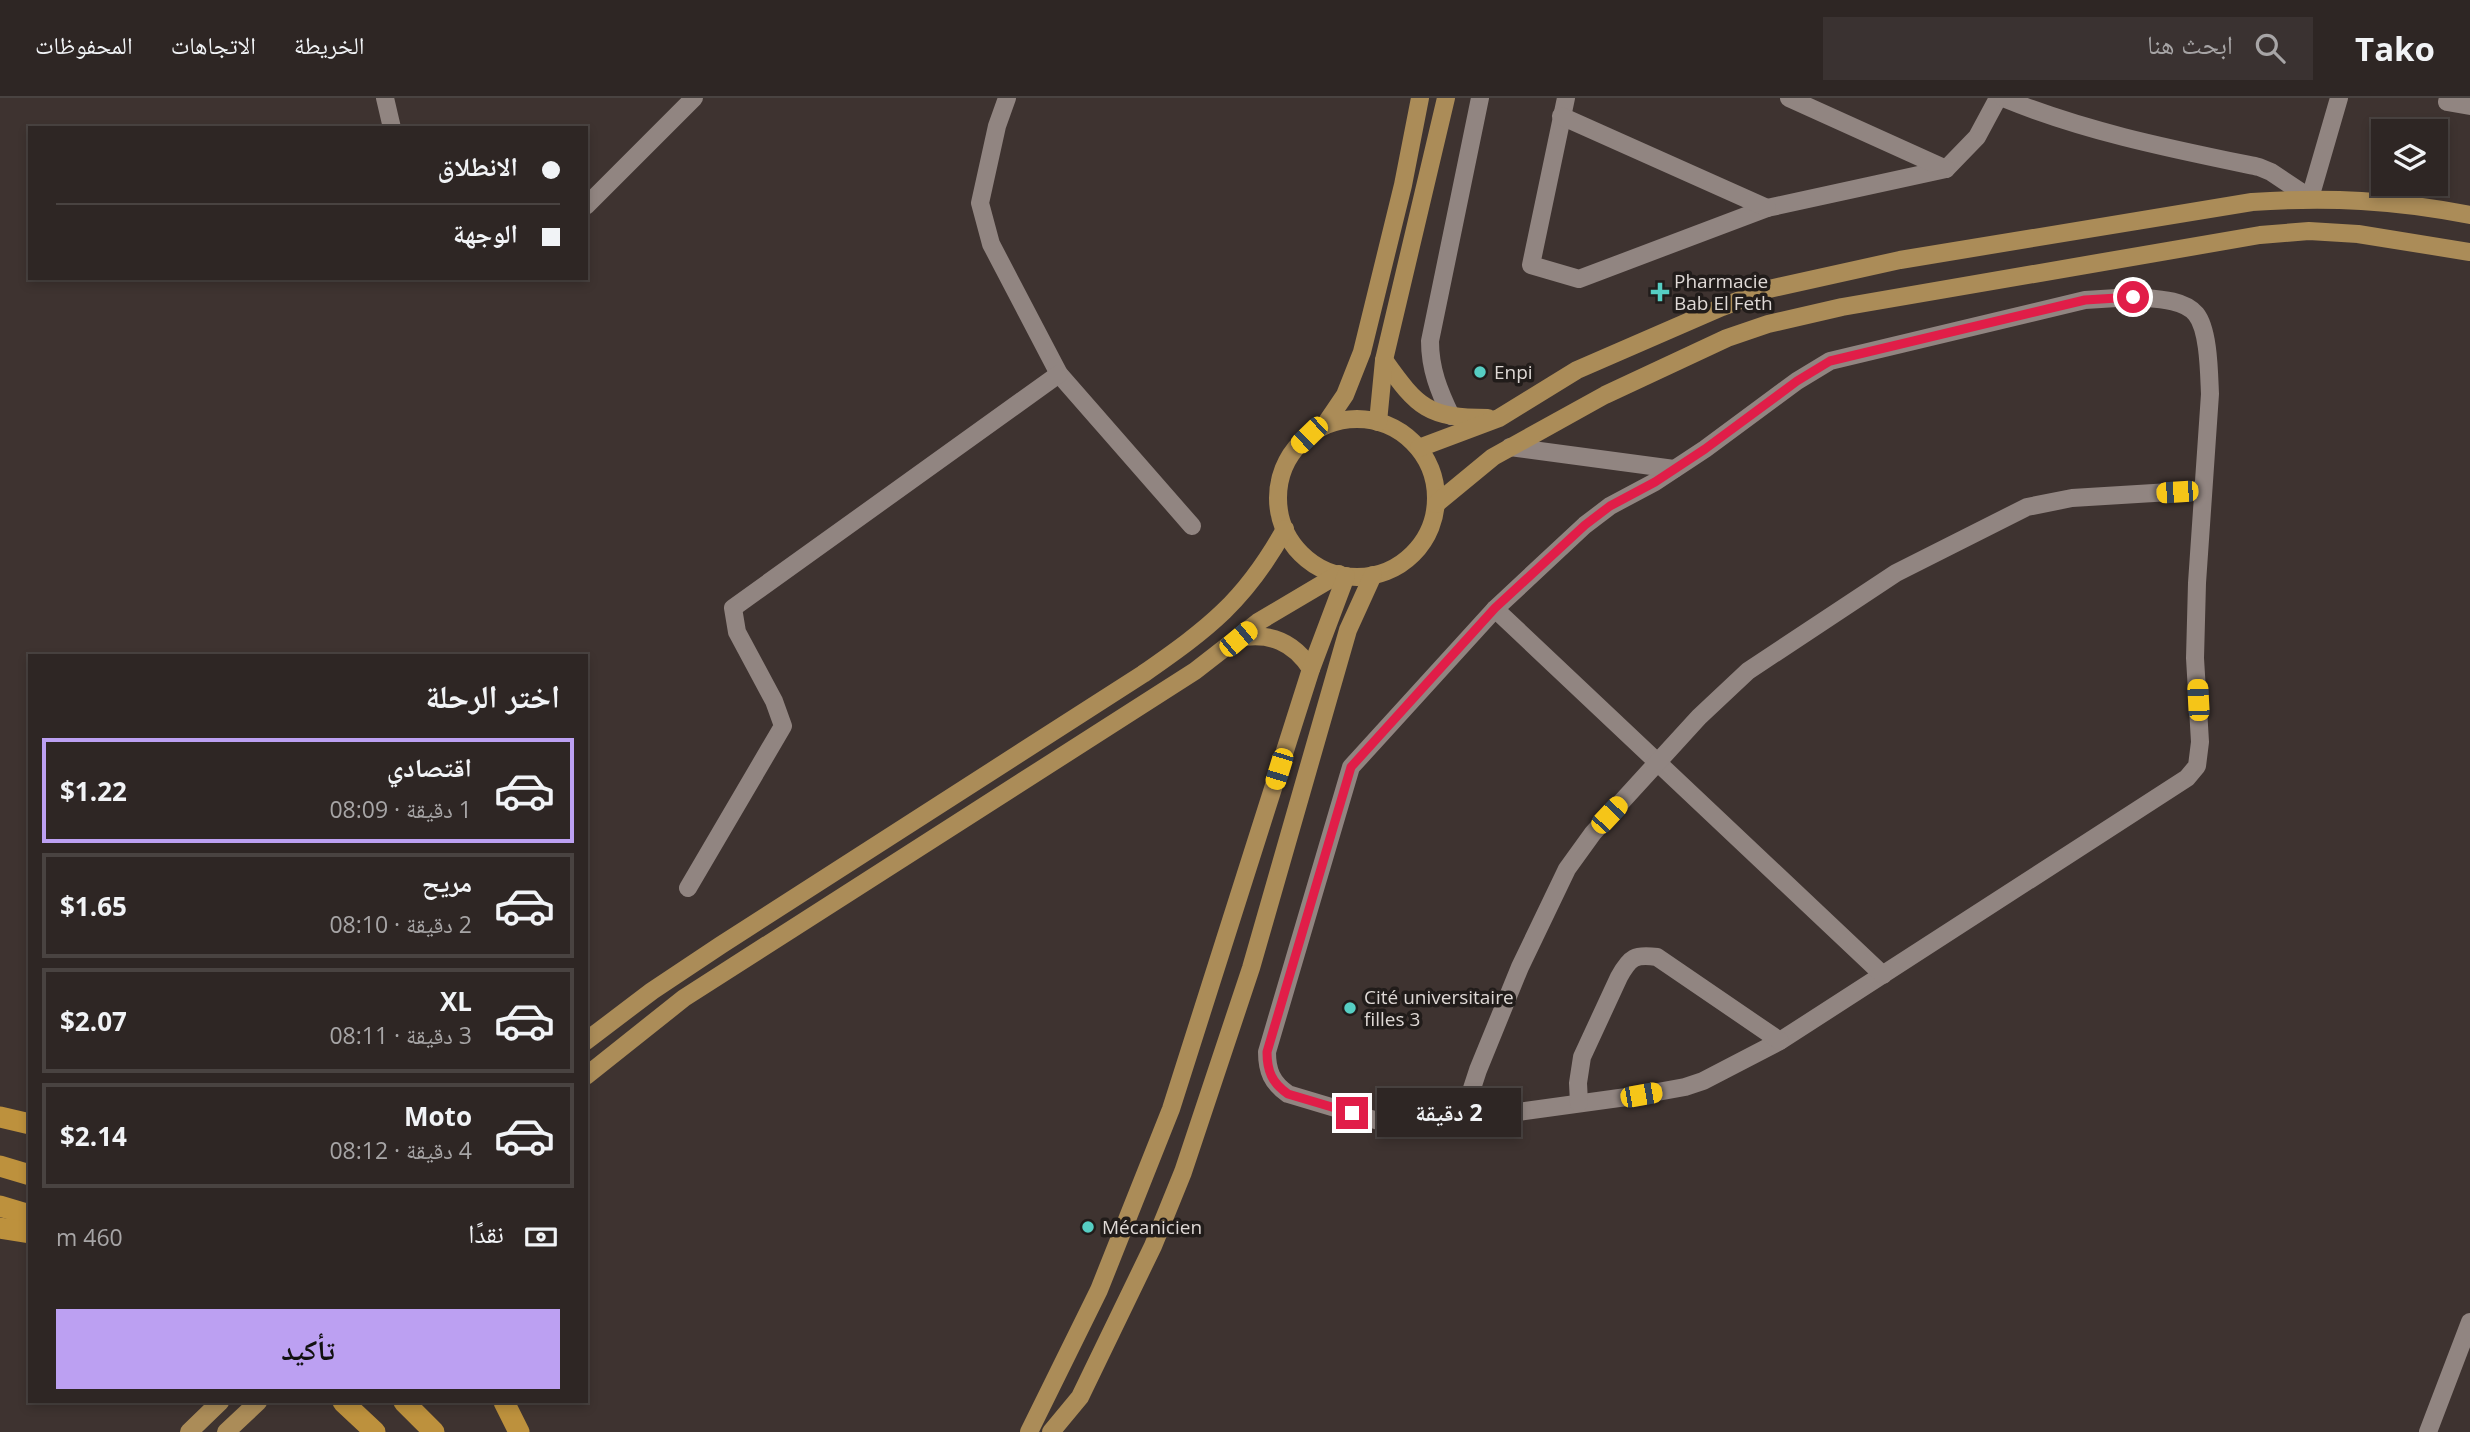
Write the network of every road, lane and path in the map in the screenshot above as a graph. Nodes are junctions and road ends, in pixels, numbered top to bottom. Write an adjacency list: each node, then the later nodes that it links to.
1 (385, 98): 15 (street)
2 (694, 98): 18 (street)
3 (1007, 98): 23 (street)
4 (1420, 98): 27 (main road)
5 (1446, 98): 22 (main road)
6 (1480, 98): 24 (street)
7 (1566, 98): 14 (street)
8 (1788, 98): 16 (street)
9 (1998, 98): 16 (street)
10 (2003, 98): 17 (street)
11 (2339, 98): 17 (street)
12 (2448, 98): 13 (street)
13 (2470, 106)
14 (1561, 117): 19 (street); 19 (street)
15 (392, 126)
16 (1946, 169): 19 (street)
17 (2310, 198): 20 (main road); 25 (main road)
18 (588, 204)
19 (1767, 208)
20 (2470, 215)
21 (2470, 252): 28 (main road)
22 (1384, 360): 24 (main road); 26 (main road)
23 (1059, 373): 33 (street); 41 (street)
24 (1451, 416): 25 (main road)
25 (1499, 418): 29 (main road)
26 (1378, 422): 27 (main road); 29 (main road)
27 (1324, 426): 34 (main road)
28 (1510, 447): 30 (street); 32 (main road)
29 (1419, 448): 32 (main road)
30 (1674, 469): 31 (street); 37 (street)
31 (2203, 490): 40 (street); 42 (street)
32 (1436, 503): 36 (main road)
33 (1192, 526)
34 (1285, 528): 35 (main road); 43 (main road)
35 (1342, 575): 36 (main road); 38 (main road); 39 (main road)
36 (1373, 575): 68 (main road)
37 (1495, 608): 40 (street); 48 (street)
38 (1238, 639): 39 (main road); 45 (main road)
39 (1311, 669): 67 (main road)
40 (1658, 762): 42 (street); 48 (street)
41 (688, 888)
42 (1882, 975): 44 (street)
43 (588, 1039)
44 (1780, 1041): 46 (street); 46 (street)
45 (588, 1074)
46 (1579, 1103): 48 (street)
47 (0, 1117): 49 (highway)
48 (1462, 1119)
49 (28, 1124)
50 (0, 1166): 51 (highway)
51 (28, 1174)
52 (0, 1206): 53 (highway)
53 (28, 1214)
54 (0, 1228): 55 (highway)
55 (28, 1233)
56 (2470, 1322): 69 (street)
57 (219, 1403): 62 (main road)
58 (257, 1403): 63 (main road)
59 (344, 1403): 64 (highway)
60 (405, 1403): 65 (highway)
61 (504, 1403): 66 (highway)
62 (189, 1432)
63 (226, 1432)
64 (376, 1432)
65 (434, 1432)
66 (519, 1432)
67 (1029, 1432)
68 (1051, 1432)
69 (2428, 1432)

